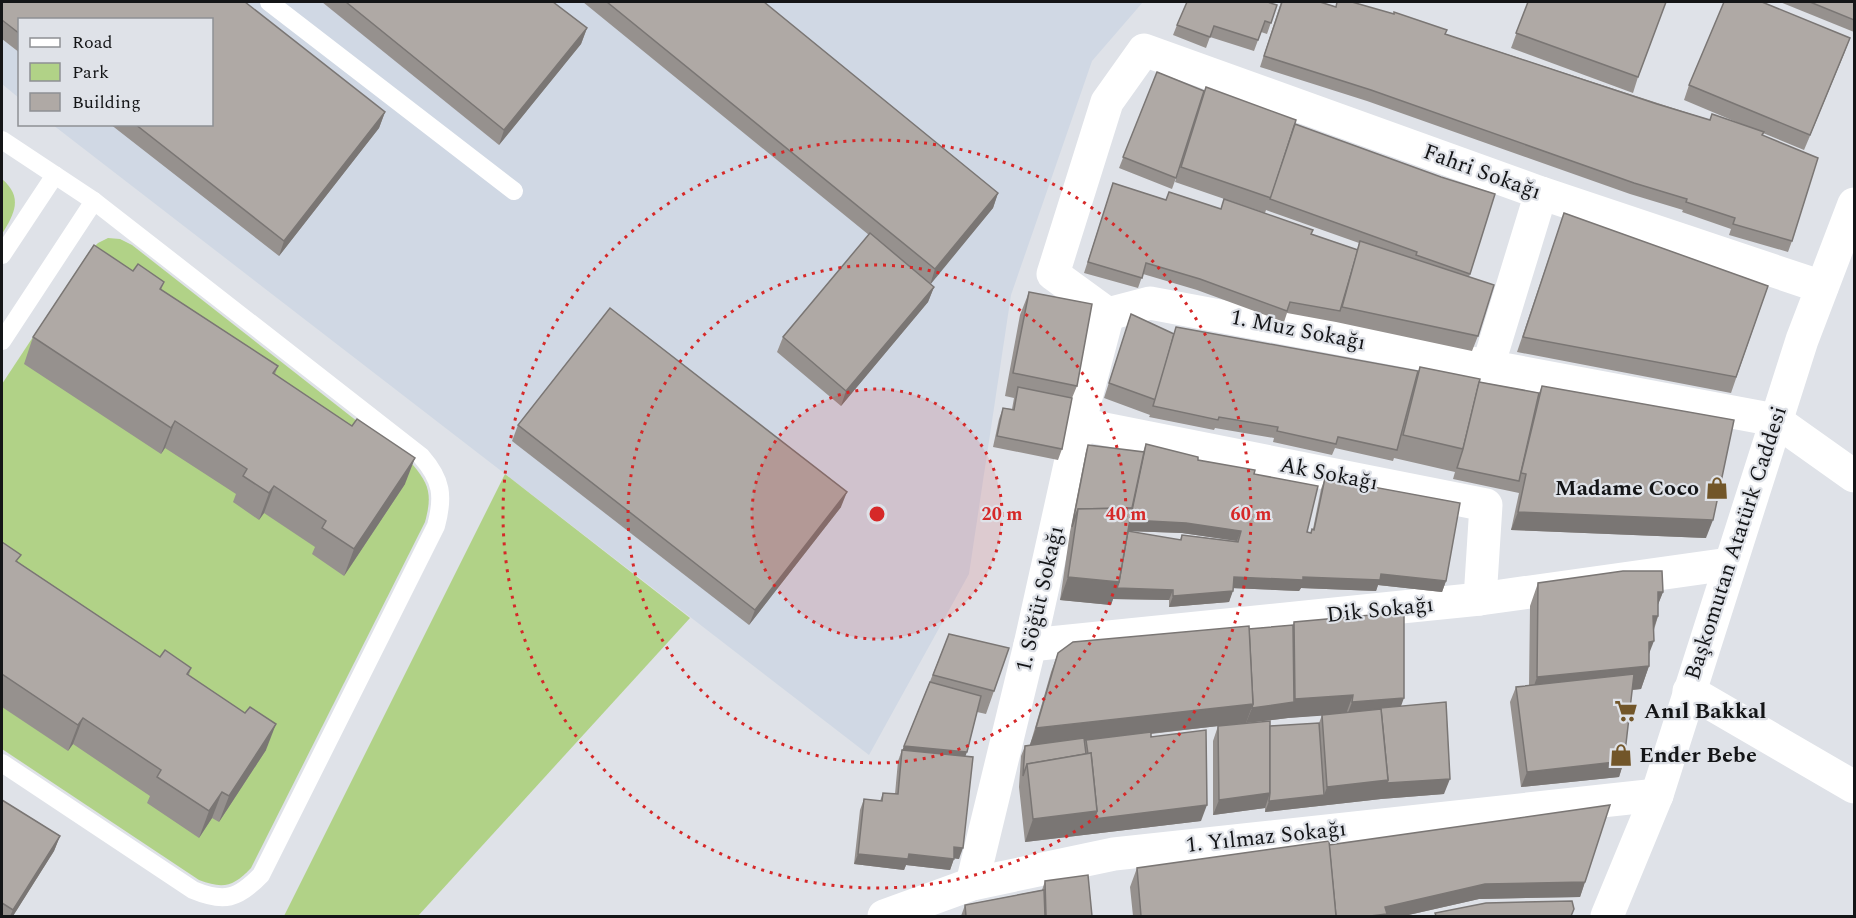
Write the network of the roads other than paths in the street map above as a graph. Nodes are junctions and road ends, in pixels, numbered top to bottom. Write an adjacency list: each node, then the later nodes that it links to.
1 (269, 2): 4 (lane)
2 (2, 140): 3 (lane)
3 (55, 175): 6 (lane); 8 (lane)
4 (514, 191)
5 (1541, 193): 9 (street, Fahri Sokağı); 10 (street, Fahri Sokağı); 12 (street)
6 (94, 201): 11 (lane); 20 (lane)
7 (1854, 204): 9 (street, Başkomutan Atatürk Caddesi)
8 (2, 255)
9 (1822, 287): 13 (street, Başkomutan Atatürk Caddesi)
10 (1108, 314): 12 (street, 1. Muz Sokağı); 14 (street, 1. Söğüt Sokağı)
11 (2, 341)
12 (1488, 366): 13 (street, 1. Muz Sokağı)
13 (1775, 420): 15 (street); 16 (street, Başkomutan Atatürk Caddesi)
14 (1079, 424): 17 (street, Ak Sokağı); 18 (street, 1. Söğüt Sokağı)
15 (1854, 476)
16 (1729, 564): 17 (street, Dik Sokağı); 19 (street, Başkomutan Atatürk Caddesi)
17 (1480, 599): 18 (street, Dik Sokağı)
18 (1030, 645): 23 (street, 1. Söğüt Sokağı)
19 (1689, 691): 21 (street); 22 (street, Başkomutan Atatürk Caddesi)
20 (2, 763)
21 (1854, 787)
22 (1657, 795): 23 (street, 1. Yılmaz Sokağı); 25 (street, Başkomutan Atatürk Caddesi)
23 (972, 884): 24 (street, 1. Yılmaz Sokağı)
24 (884, 916)
25 (1607, 916)

